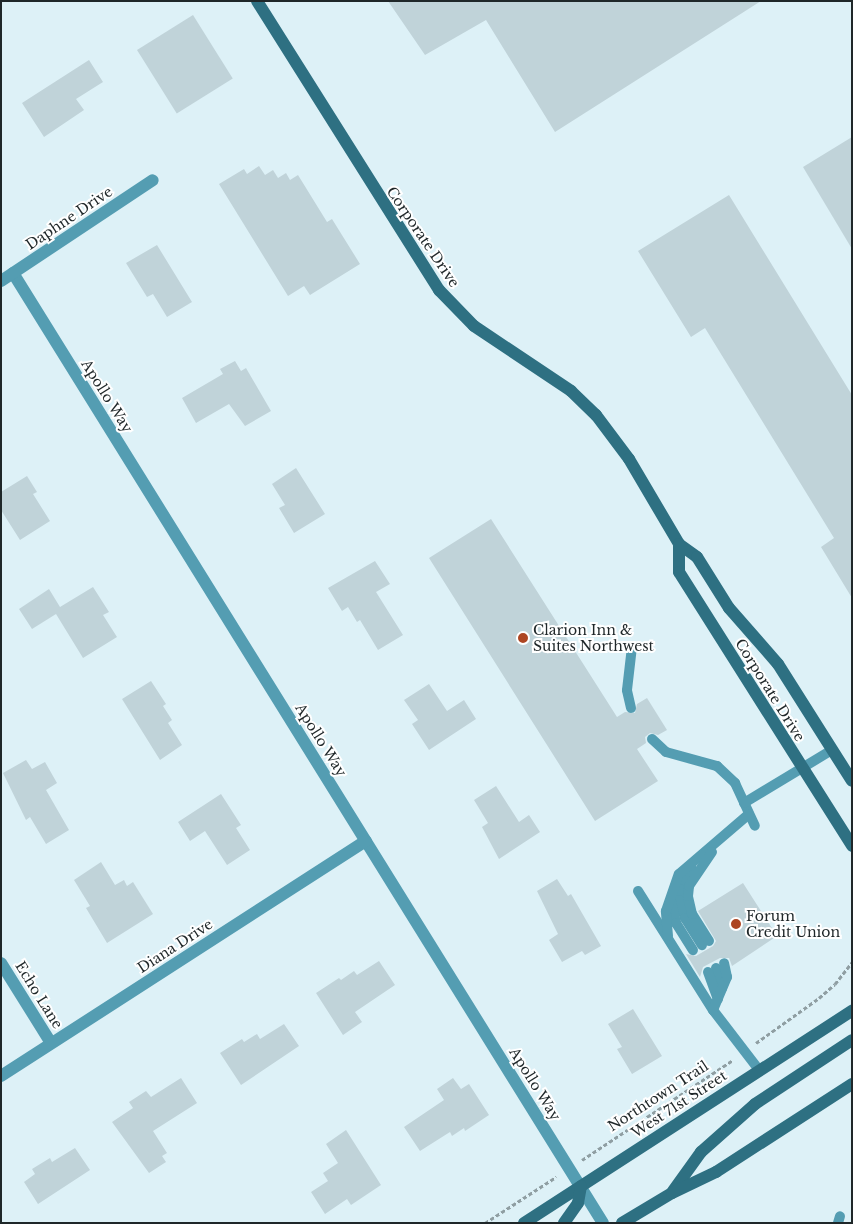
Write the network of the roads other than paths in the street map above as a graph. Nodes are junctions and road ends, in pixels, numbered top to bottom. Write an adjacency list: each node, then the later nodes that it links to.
1 (257, 1): 5 (street, Corporate Drive)
2 (152, 180): 3 (street, Daphne Drive)
3 (13, 273): 4 (street, Daphne Drive); 15 (street, Apollo Way)
4 (1, 281)
5 (679, 544): 9 (street, Corporate Drive); 10 (street, Corporate Drive)
6 (632, 647): 7 (lane)
7 (631, 708)
8 (652, 739): 12 (lane)
9 (832, 750): 10 (lane); 11 (street, Corporate Drive)
10 (801, 769): 12 (lane); 17 (street, Corporate Drive)
11 (852, 780)
12 (744, 803): 13 (lane)
13 (749, 814): 14 (lane); 16 (lane)
14 (755, 826)
15 (366, 841): 28 (street, Diana Drive); 32 (street, Apollo Way)
16 (720, 842): 18 (lane); 22 (lane)
17 (852, 846)
18 (702, 856): 20 (lane); 22 (lane)
19 (638, 891): 21 (lane)
20 (670, 895): 21 (lane); 22 (lane)
21 (669, 941): 25 (lane)
22 (701, 945)
23 (1, 963): 28 (street, Echo Lane)
24 (720, 994): 24 (lane); 25 (lane)
25 (713, 1010): 29 (lane)
26 (852, 1010): 29 (street, West 71st Street)
27 (852, 1040): 33 (street)
28 (51, 1043): 30 (street, Diana Drive)
29 (759, 1070): 32 (street, West 71st Street)
30 (1, 1076)
31 (852, 1084): 33 (street)
32 (580, 1186): 34 (street, West 71st Street); 35 (street); 36 (street, Apollo Way)
33 (672, 1193): 37 (street)
34 (524, 1223)
35 (564, 1223)
36 (603, 1223)
37 (622, 1223)

